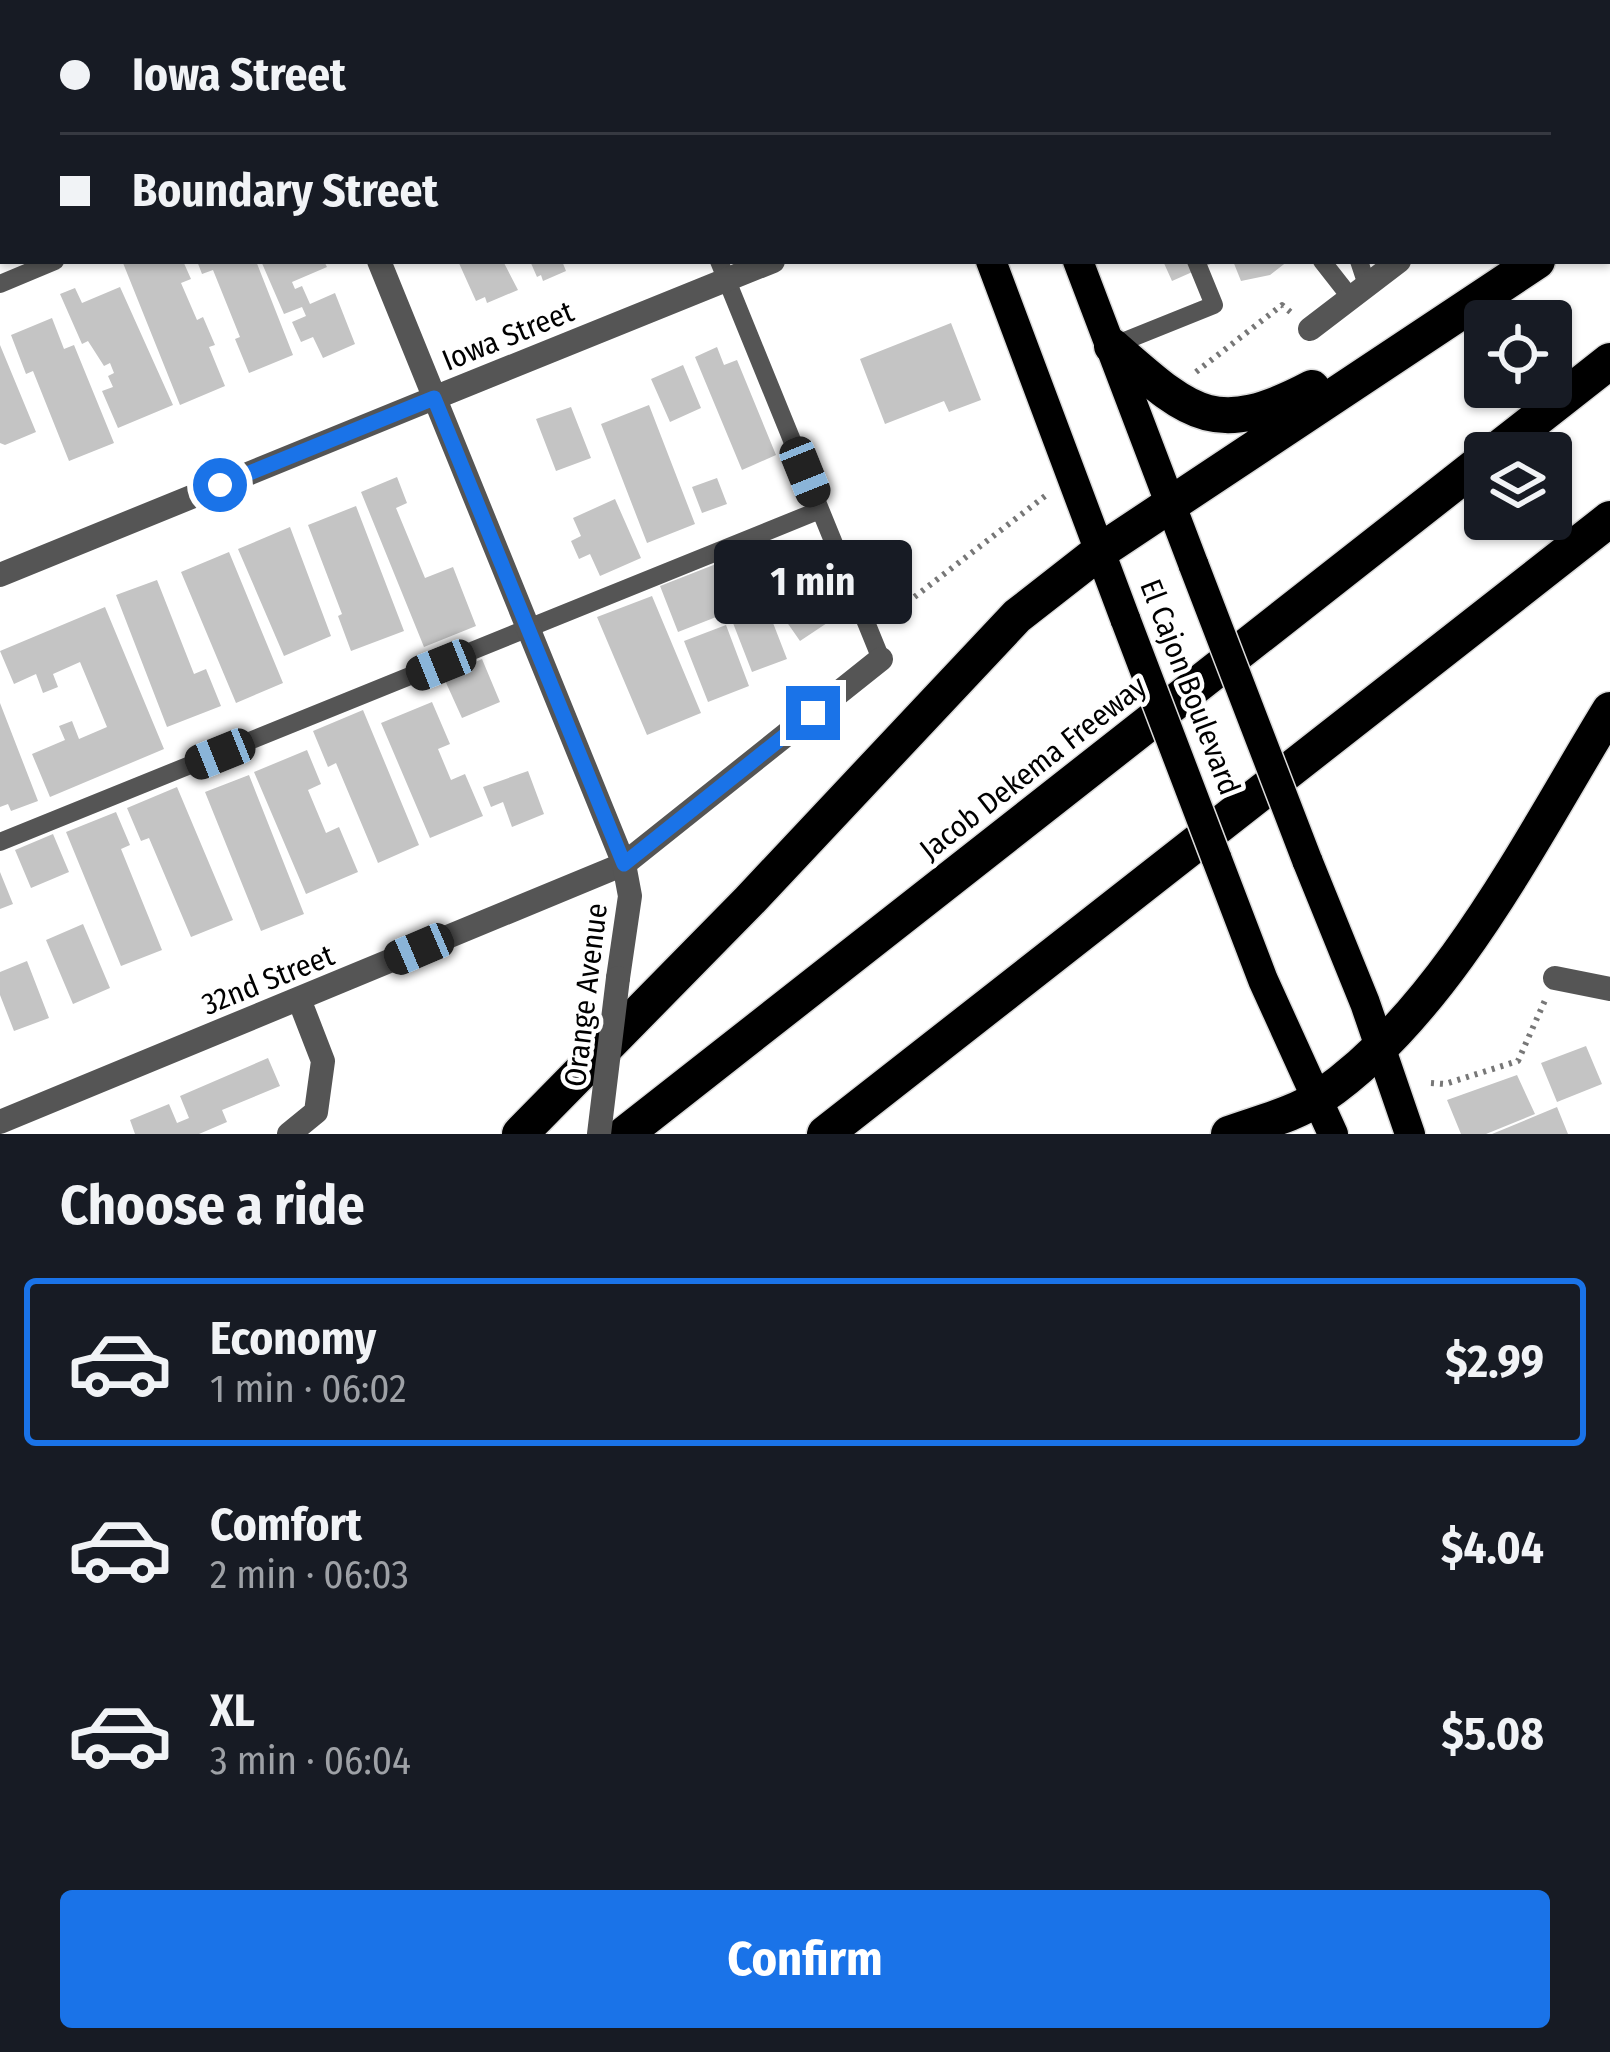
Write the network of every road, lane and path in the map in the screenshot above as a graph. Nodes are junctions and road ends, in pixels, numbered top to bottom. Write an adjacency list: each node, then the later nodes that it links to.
1 (49, 264): 12 (lane)
2 (381, 264): 20 (street)
3 (756, 264): 10 (street, Iowa Street)
4 (992, 264): 27 (main road, El Cajon Boulevard)
5 (1079, 264): 17 (main road, El Cajon Boulevard)
6 (1197, 264): 17 (lane)
7 (1328, 264): 11 (lane)
8 (1393, 264): 11 (street)
9 (1533, 264): 13 (highway)
10 (723, 270): 20 (street, Iowa Street); 25 (lane)
11 (1359, 281): 16 (street)
12 (0, 284)
13 (1479, 300)
14 (1464, 309): 17 (highway)
15 (1464, 310): 24 (highway)
16 (1310, 329): 19 (path)
17 (1112, 346): 24 (main road, El Cajon Boulevard)
18 (1610, 361): 21 (highway)
19 (1190, 377)
20 (434, 398): 28 (street, Iowa Street); 29 (street)
21 (1520, 432)
22 (1464, 476): 45 (highway, Jacob Dekema Freeway)
23 (1045, 496): 30 (path)
24 (1171, 502): 27 (highway); 38 (main road, El Cajon Boulevard, bridge)
25 (820, 510): 29 (lane); 30 (lane)
26 (1610, 519): 46 (highway)
27 (1100, 552): 40 (main road, El Cajon Boulevard, bridge); 43 (highway)
28 (0, 575)
29 (529, 630): 33 (lane); 34 (street)
30 (870, 632): 31 (lane)
31 (881, 659): 34 (street, 32nd Street)
32 (1610, 710): 38 (highway)
33 (0, 842)
34 (624, 864): 37 (street, 32nd Street); 44 (street, Orange Avenue, bridge)
35 (1556, 978): 36 (street); 39 (path)
36 (1610, 989)
37 (299, 999): 41 (street, 32nd Street); 42 (street)
38 (1381, 1050): 40 (highway); 49 (main road, El Cajon Boulevard)
39 (1431, 1083)
40 (1318, 1099): 47 (highway); 48 (main road, El Cajon Boulevard)
41 (0, 1122)
42 (289, 1134)
43 (520, 1134)
44 (599, 1134)
45 (626, 1134)
46 (825, 1134)
47 (1229, 1134)
48 (1333, 1134)
49 (1410, 1134)

